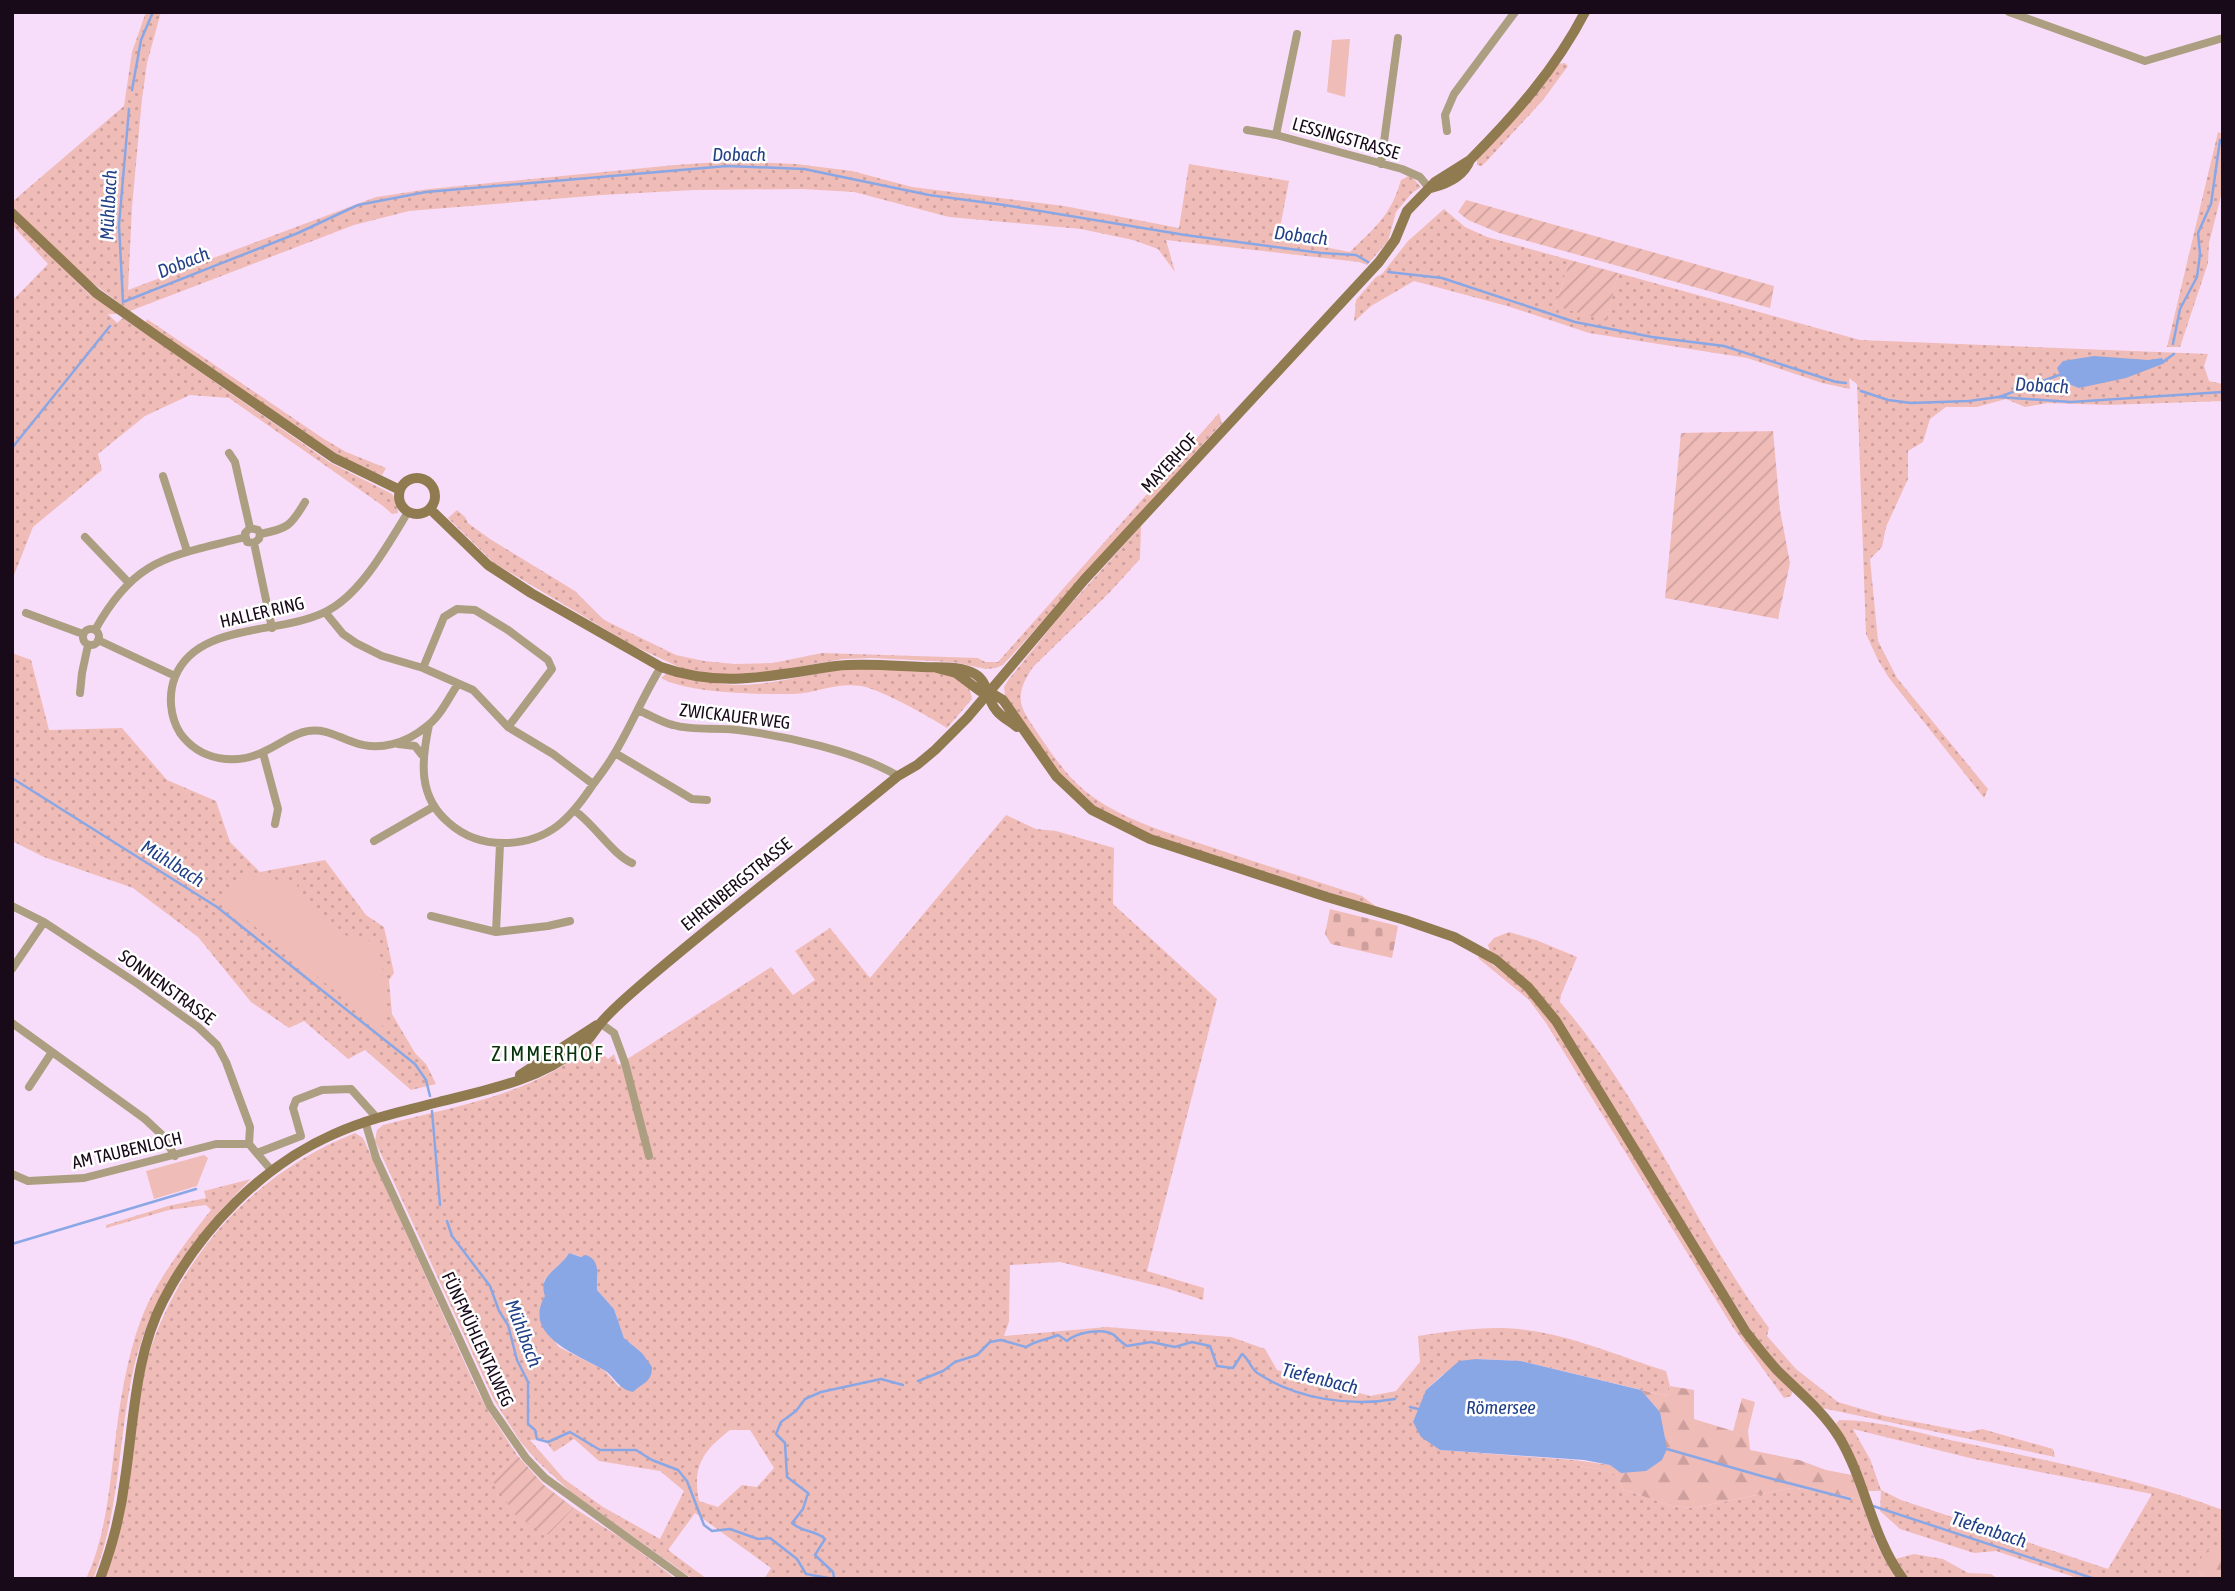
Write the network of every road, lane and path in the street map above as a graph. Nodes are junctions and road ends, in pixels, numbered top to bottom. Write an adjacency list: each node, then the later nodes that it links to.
1 (1515, 12): 9 (street)
2 (1585, 12): 12 (street, MAYERHOF)
3 (2009, 12): 4 (street)
4 (2021, 14): 7 (street)
5 (1297, 34): 10 (street)
6 (1398, 38): 11 (street)
7 (2223, 38)
8 (1247, 130): 10 (street, LESSINGSTRASSE)
9 (1447, 131)
10 (1276, 135): 11 (street, LESSINGSTRASSE)
11 (1381, 164): 12 (street, LESSINGSTRASSE)
12 (1430, 189): 38 (street, MAYERHOF)
13 (12, 213): 16 (street)
14 (229, 453): 20 (street)
15 (163, 476): 25 (street)
16 (400, 490): 18 (street); 19 (street)
17 (305, 502): 21 (street)
18 (429, 509): 19 (street); 34 (street)
19 (408, 512): 28 (street, HALLER RING)
20 (250, 528): 21 (street); 23 (street)
21 (260, 534): 24 (street)
22 (85, 537): 26 (street)
23 (245, 537): 24 (street); 25 (street)
24 (254, 543): 29 (street)
25 (187, 551): 26 (street)
26 (128, 582): 30 (street)
27 (26, 612): 31 (street)
28 (325, 612): 29 (street, HALLER RING); 35 (street)
29 (272, 628): 36 (street, HALLER RING)
30 (95, 630): 31 (street); 32 (street)
31 (83, 634): 33 (street)
32 (98, 640): 33 (street); 36 (street)
33 (89, 645): 39 (street)
34 (661, 667): 38 (street); 40 (street)
35 (424, 668): 37 (street); 42 (street)
36 (175, 676): 44 (street)
37 (458, 684): 41 (street); 42 (street)
38 (988, 691): 47 (street, EHRENBERGSTRASSE); 76 (street)
39 (80, 693)
40 (638, 710): 45 (street); 47 (street, ZWICKAUER WEG)
41 (429, 725): 43 (street); 46 (street)
42 (508, 727): 48 (street)
43 (398, 744): 44 (street); 46 (street)
44 (262, 753): 52 (street)
45 (615, 753): 48 (street); 49 (street)
46 (422, 755): 50 (street)
47 (898, 776): 63 (street, EHRENBERGSTRASSE)
48 (593, 784): 51 (street)
49 (707, 800)
50 (433, 807): 53 (street); 54 (street)
51 (575, 811): 54 (street); 55 (street)
52 (275, 824)
53 (374, 841)
54 (500, 844): 60 (street)
55 (632, 863)
56 (12, 906): 59 (street, SONNENSTRASSE)
57 (431, 916): 60 (street)
58 (570, 920): 60 (street)
59 (44, 922): 61 (street); 68 (street, SONNENSTRASSE)
60 (496, 932)
61 (12, 969)
62 (12, 1023): 64 (street)
63 (600, 1023): 66 (street, EHRENBERGSTRASSE); 71 (street)
64 (52, 1052): 65 (street); 70 (street)
65 (29, 1087)
66 (377, 1118): 67 (street, EHRENBERGSTRASSE); 69 (street)
67 (365, 1122): 72 (street, EHRENBERGSTRASSE); 75 (street, FÜNFMÜHLENTALWEG)
68 (249, 1144): 69 (street); 70 (street, AM TAUBENLOCH)
69 (257, 1153): 72 (street)
70 (175, 1156): 73 (street, AM TAUBENLOCH)
71 (649, 1156)
72 (272, 1171): 74 (street, EHRENBERGSTRASSE)
73 (12, 1174)
74 (100, 1579)
75 (685, 1579)
76 (1903, 1579)

